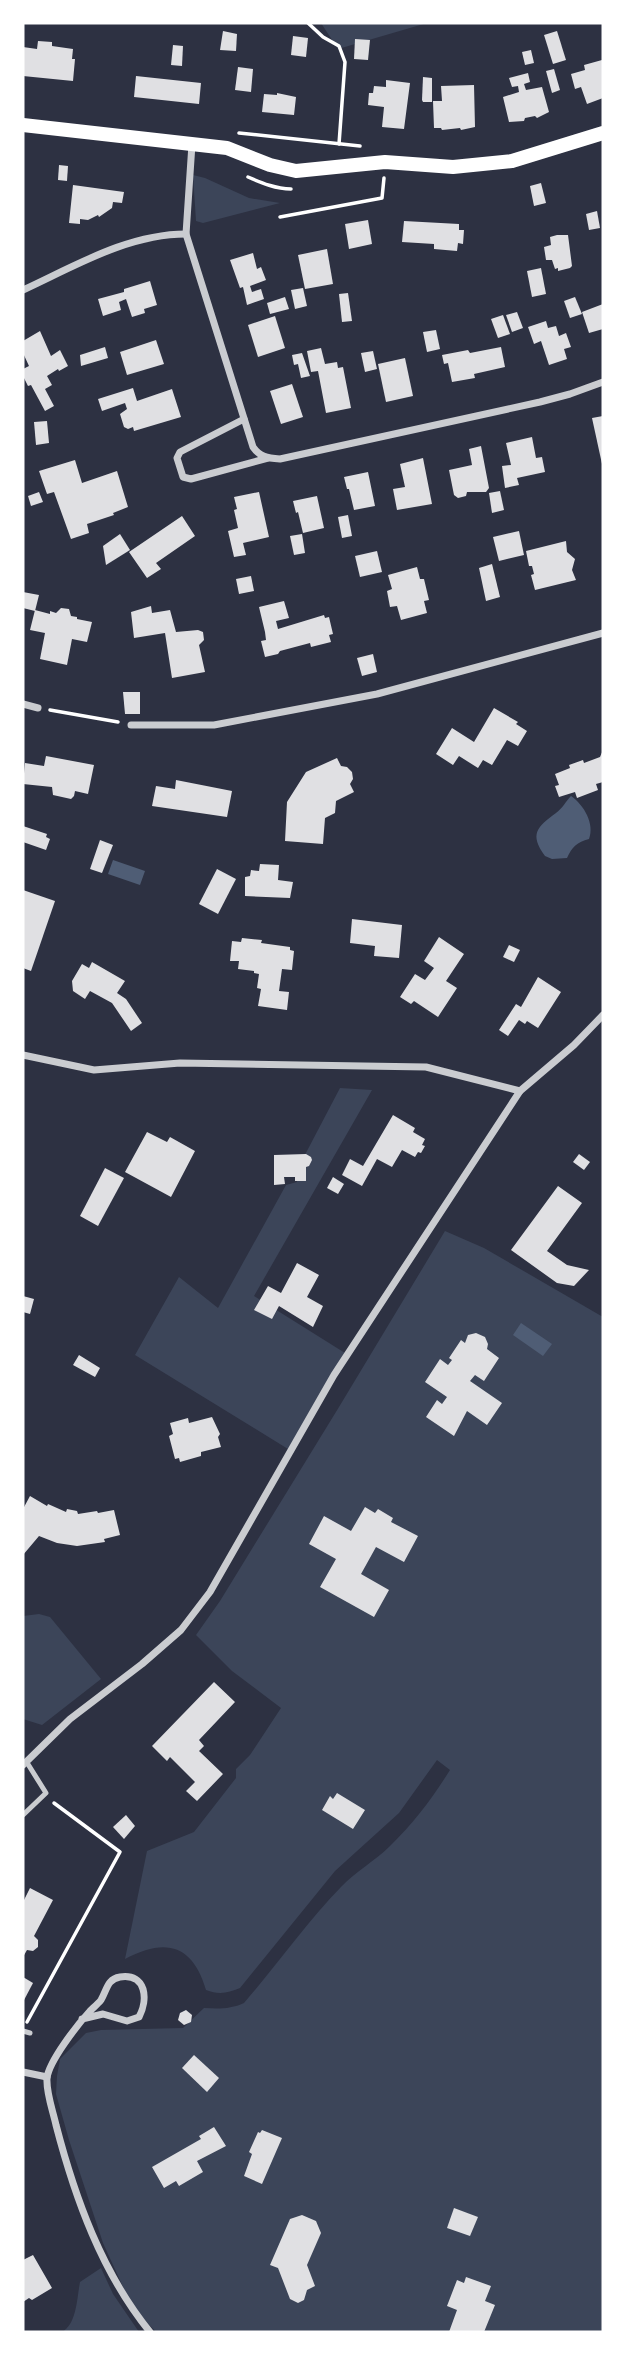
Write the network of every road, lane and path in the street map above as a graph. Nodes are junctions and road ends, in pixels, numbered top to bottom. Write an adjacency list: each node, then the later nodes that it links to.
1 (308, 23): 6 (path)
2 (23, 125): 5 (main road)
3 (231, 132): 6 (path)
4 (603, 133): 8 (main road)
5 (192, 144): 8 (main road); 10 (street)
6 (339, 144): 7 (path)
7 (362, 146)
8 (385, 162): 9 (path)
9 (280, 217)
10 (186, 234): 11 (street); 13 (street)
11 (23, 290)
12 (603, 382): 14 (street)
13 (244, 419): 14 (street); 14 (street)
14 (268, 458)
15 (603, 633): 18 (street)
16 (23, 704): 17 (street)
17 (38, 708): 18 (path)
18 (131, 725)
19 (603, 1015): 21 (street)
20 (23, 1055): 21 (street)
21 (520, 1091): 22 (street)
22 (24, 1763): 23 (lane)
23 (43, 1795): 24 (lane); 26 (path)
24 (23, 1815)
25 (82, 2019): 25 (street); 28 (street)
26 (25, 2031)
27 (23, 2072): 28 (street)
28 (47, 2077): 29 (street)
29 (150, 2332)

